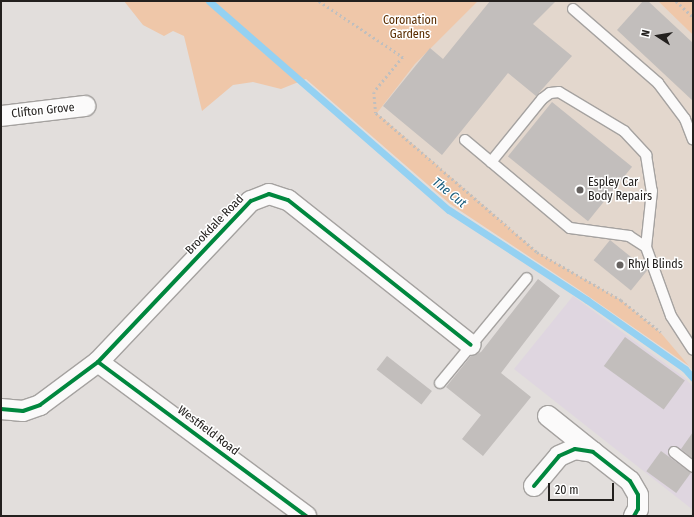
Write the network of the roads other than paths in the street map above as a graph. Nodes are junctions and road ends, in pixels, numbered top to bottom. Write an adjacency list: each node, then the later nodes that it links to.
1 (573, 9): 5 (lane)
2 (85, 106): 3 (street, Clifton Grove)
3 (1, 116)
4 (465, 140): 6 (lane)
5 (693, 140)
6 (491, 162): 7 (lane); 7 (lane)
7 (646, 247): 10 (lane)
8 (527, 278): 9 (lane)
9 (471, 345): 11 (street, Brookdale Road); 12 (lane)
10 (693, 350)
11 (98, 362): 13 (street, Brookdale Road); 19 (street, Westfield Road)
12 (440, 383)
13 (1, 409)
14 (548, 416): 15 (street)
15 (593, 452): 18 (street); 20 (street)
16 (674, 452): 17 (lane)
17 (693, 467)
18 (534, 486)
19 (306, 516)
20 (634, 516)

